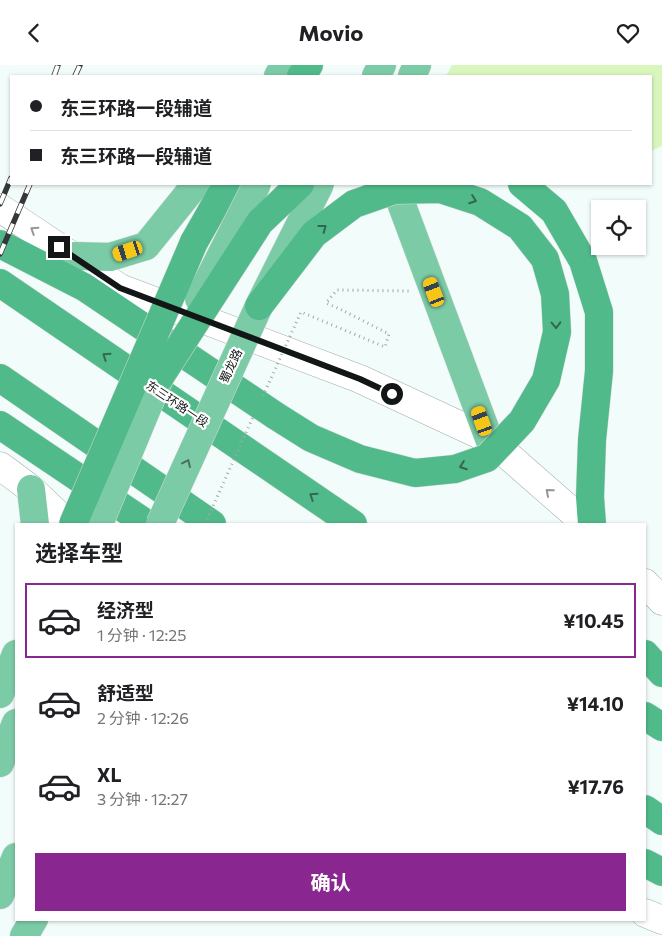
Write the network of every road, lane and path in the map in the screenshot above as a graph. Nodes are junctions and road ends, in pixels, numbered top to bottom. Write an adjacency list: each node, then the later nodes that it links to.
1 (195, 185): 10 (main road)
2 (226, 185): 23 (highway, bridge)
3 (256, 185): 14 (main road, bridge)
4 (299, 185): 14 (highway, bridge)
5 (320, 185): 13 (main road, 蜀龙路, bridge)
6 (394, 185): 18 (main road)
7 (523, 185): 31 (highway)
8 (0, 208): 10 (main road, one-way to 8)
9 (0, 244): 16 (highway)
10 (74, 256): 18 (main road)
11 (0, 283): 29 (highway, 东三环路一段, one-way to 11)
12 (410, 291): 16 (path, bridge)
13 (259, 306): 16 (highway, one-way to 16, bridge); 26 (main road, 蜀龙路, one-way to 13, bridge)
14 (160, 377): 24 (main road, bridge)
15 (0, 378): 28 (highway)
16 (264, 408): 27 (path, bridge)
17 (0, 425): 25 (highway)
18 (489, 439): 30 (main road, one-way to 18)
19 (0, 466): 20 (main road)
20 (31, 489): 21 (main road); 22 (main road)
21 (35, 523)
22 (67, 523)
23 (73, 523)
24 (99, 523)
25 (146, 523)
26 (160, 523)
27 (205, 523)
28 (211, 523)
29 (352, 523)
30 (585, 523)
31 (592, 523)
32 (646, 584): 33 (main road)
33 (662, 601)
34 (646, 655): 36 (highway)
35 (15, 656): 37 (main road)
36 (662, 673)
37 (0, 694)
38 (646, 717): 40 (highway)
39 (15, 726): 41 (main road)
40 (662, 727)
41 (0, 763)
42 (646, 810): 43 (highway)
43 (662, 821)
44 (15, 859): 47 (main road)
45 (646, 864): 46 (highway)
46 (662, 872)
47 (0, 895)
48 (646, 913): 49 (main road)
49 (662, 920)
50 (33, 921): 51 (main road)
51 (24, 936)

